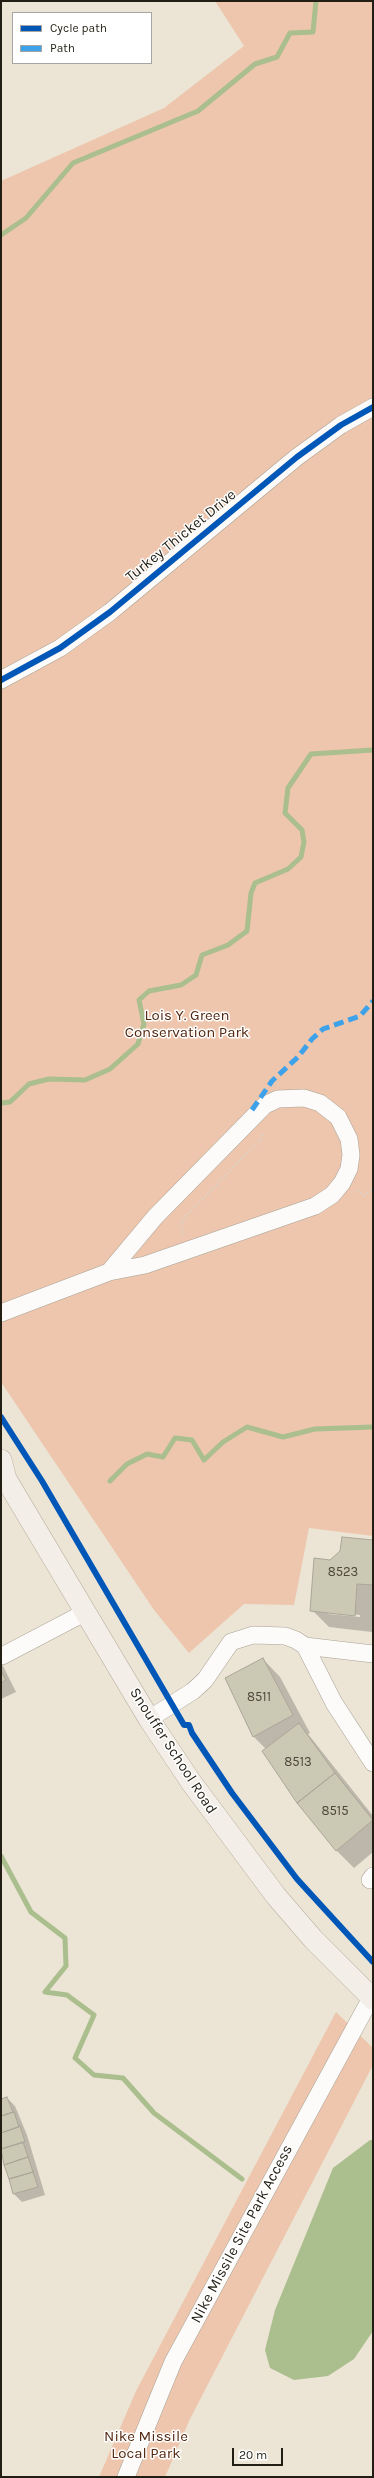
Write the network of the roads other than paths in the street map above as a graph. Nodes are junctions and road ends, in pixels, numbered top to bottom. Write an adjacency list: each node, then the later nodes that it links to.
1 (373, 407): 2 (street, Turkey Thicket Drive)
2 (1, 680)
3 (109, 1272): 3 (street); 4 (street)
4 (1, 1313)
5 (2, 1475): 6 (main road, Snouffer School Road)
6 (86, 1612): 9 (street); 10 (main road, Snouffer School Road)
7 (304, 1646): 8 (street); 10 (street); 11 (street)
8 (373, 1654)
9 (2, 1656)
10 (149, 1719): 12 (main road, Snouffer School Road)
11 (373, 1763)
12 (372, 1998): 13 (street, Nike Missile Site Park Access)
13 (126, 2477)

